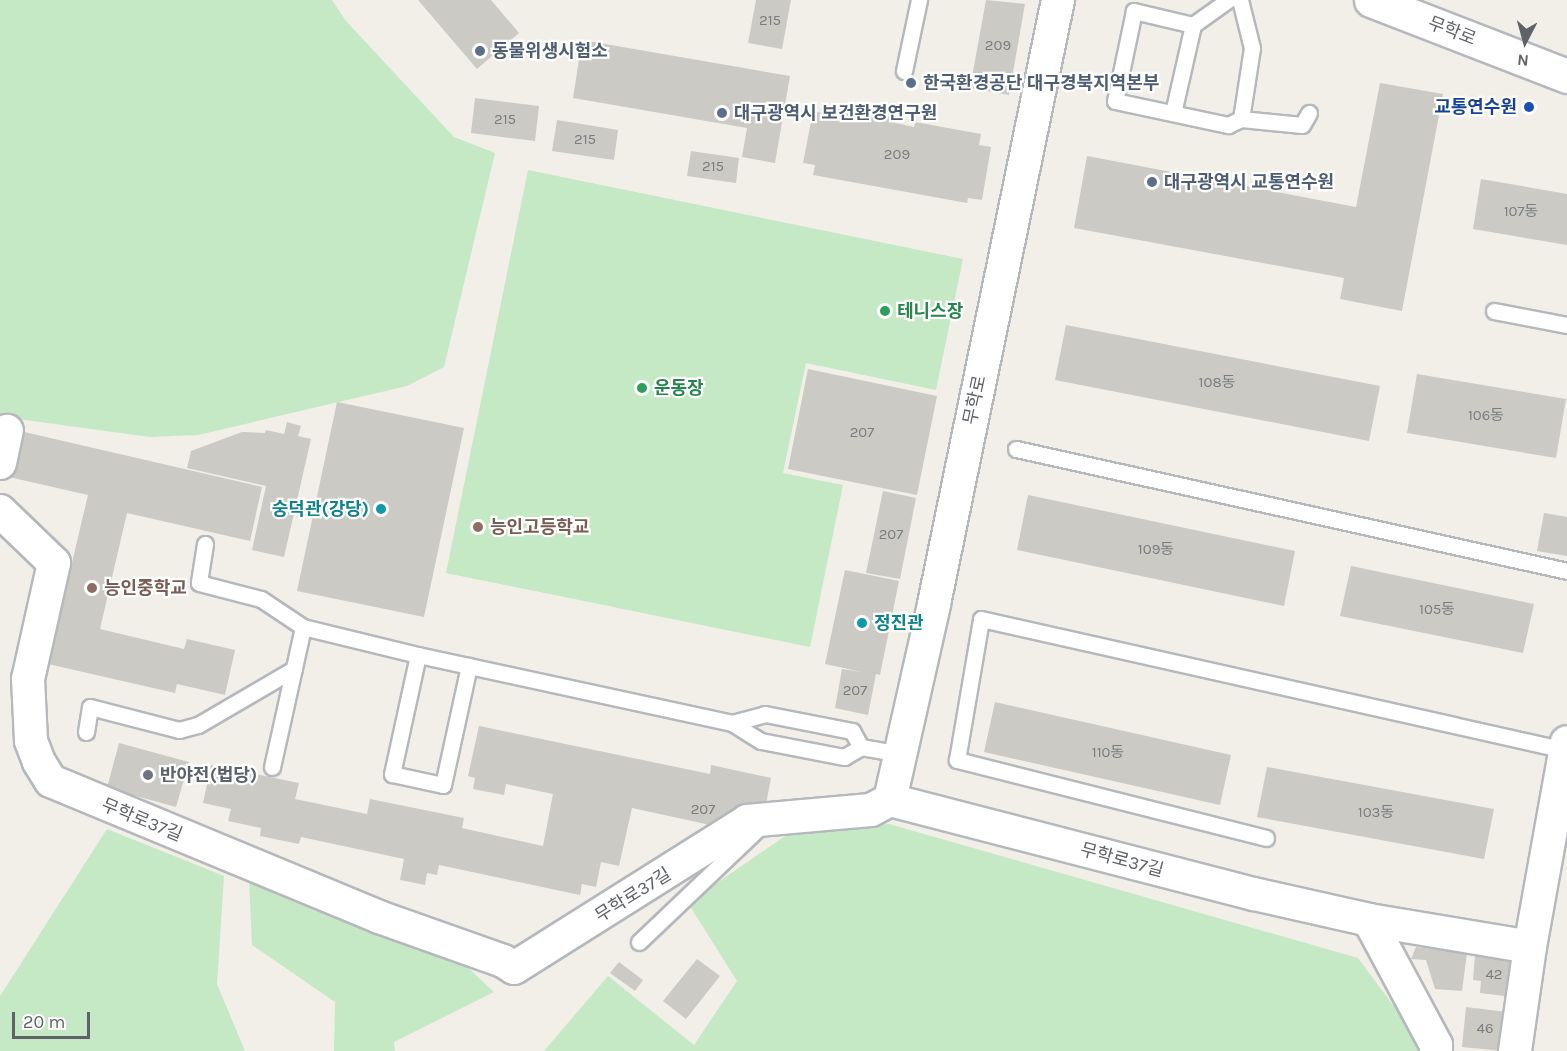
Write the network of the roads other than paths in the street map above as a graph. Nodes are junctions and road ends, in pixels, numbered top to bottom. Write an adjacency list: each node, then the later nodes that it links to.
1 (919, 0): 7 (lane)
2 (1058, 0): 28 (street, 무학로)
3 (1228, 0): 6 (lane)
4 (1240, 0): 11 (lane)
5 (1371, 0): 8 (main road, 무학로)
6 (1193, 25): 9 (lane); 9 (lane)
7 (904, 71)
8 (1567, 75)
9 (1173, 113): 11 (lane)
10 (1309, 113): 11 (lane)
11 (1241, 119)
12 (1494, 311): 13 (lane)
13 (1567, 325)
14 (7, 431): 16 (street)
15 (1016, 449): 19 (lane)
16 (0, 463)
17 (0, 511): 31 (street, 무학로37길)
18 (205, 544): 20 (lane)
19 (1567, 571)
20 (303, 627): 21 (lane); 23 (lane)
21 (418, 655): 22 (lane); 22 (lane)
22 (469, 666): 24 (lane)
23 (294, 669): 25 (lane); 29 (lane)
24 (732, 723): 27 (lane); 27 (lane)
25 (86, 732)
26 (1566, 746): 32 (lane); 33 (street)
27 (861, 747): 28 (lane)
28 (901, 754): 30 (street, 무학로)
29 (272, 767)
30 (890, 800): 31 (street, 무학로37길); 34 (street, 무학로37길)
31 (769, 819): 35 (lane)
32 (1266, 838)
33 (1557, 843): 36 (street)
34 (1369, 920): 36 (street, 무학로37길); 37 (street)
35 (639, 942)
36 (1530, 947): 38 (street)
37 (1436, 1051)
38 (1515, 1051)

